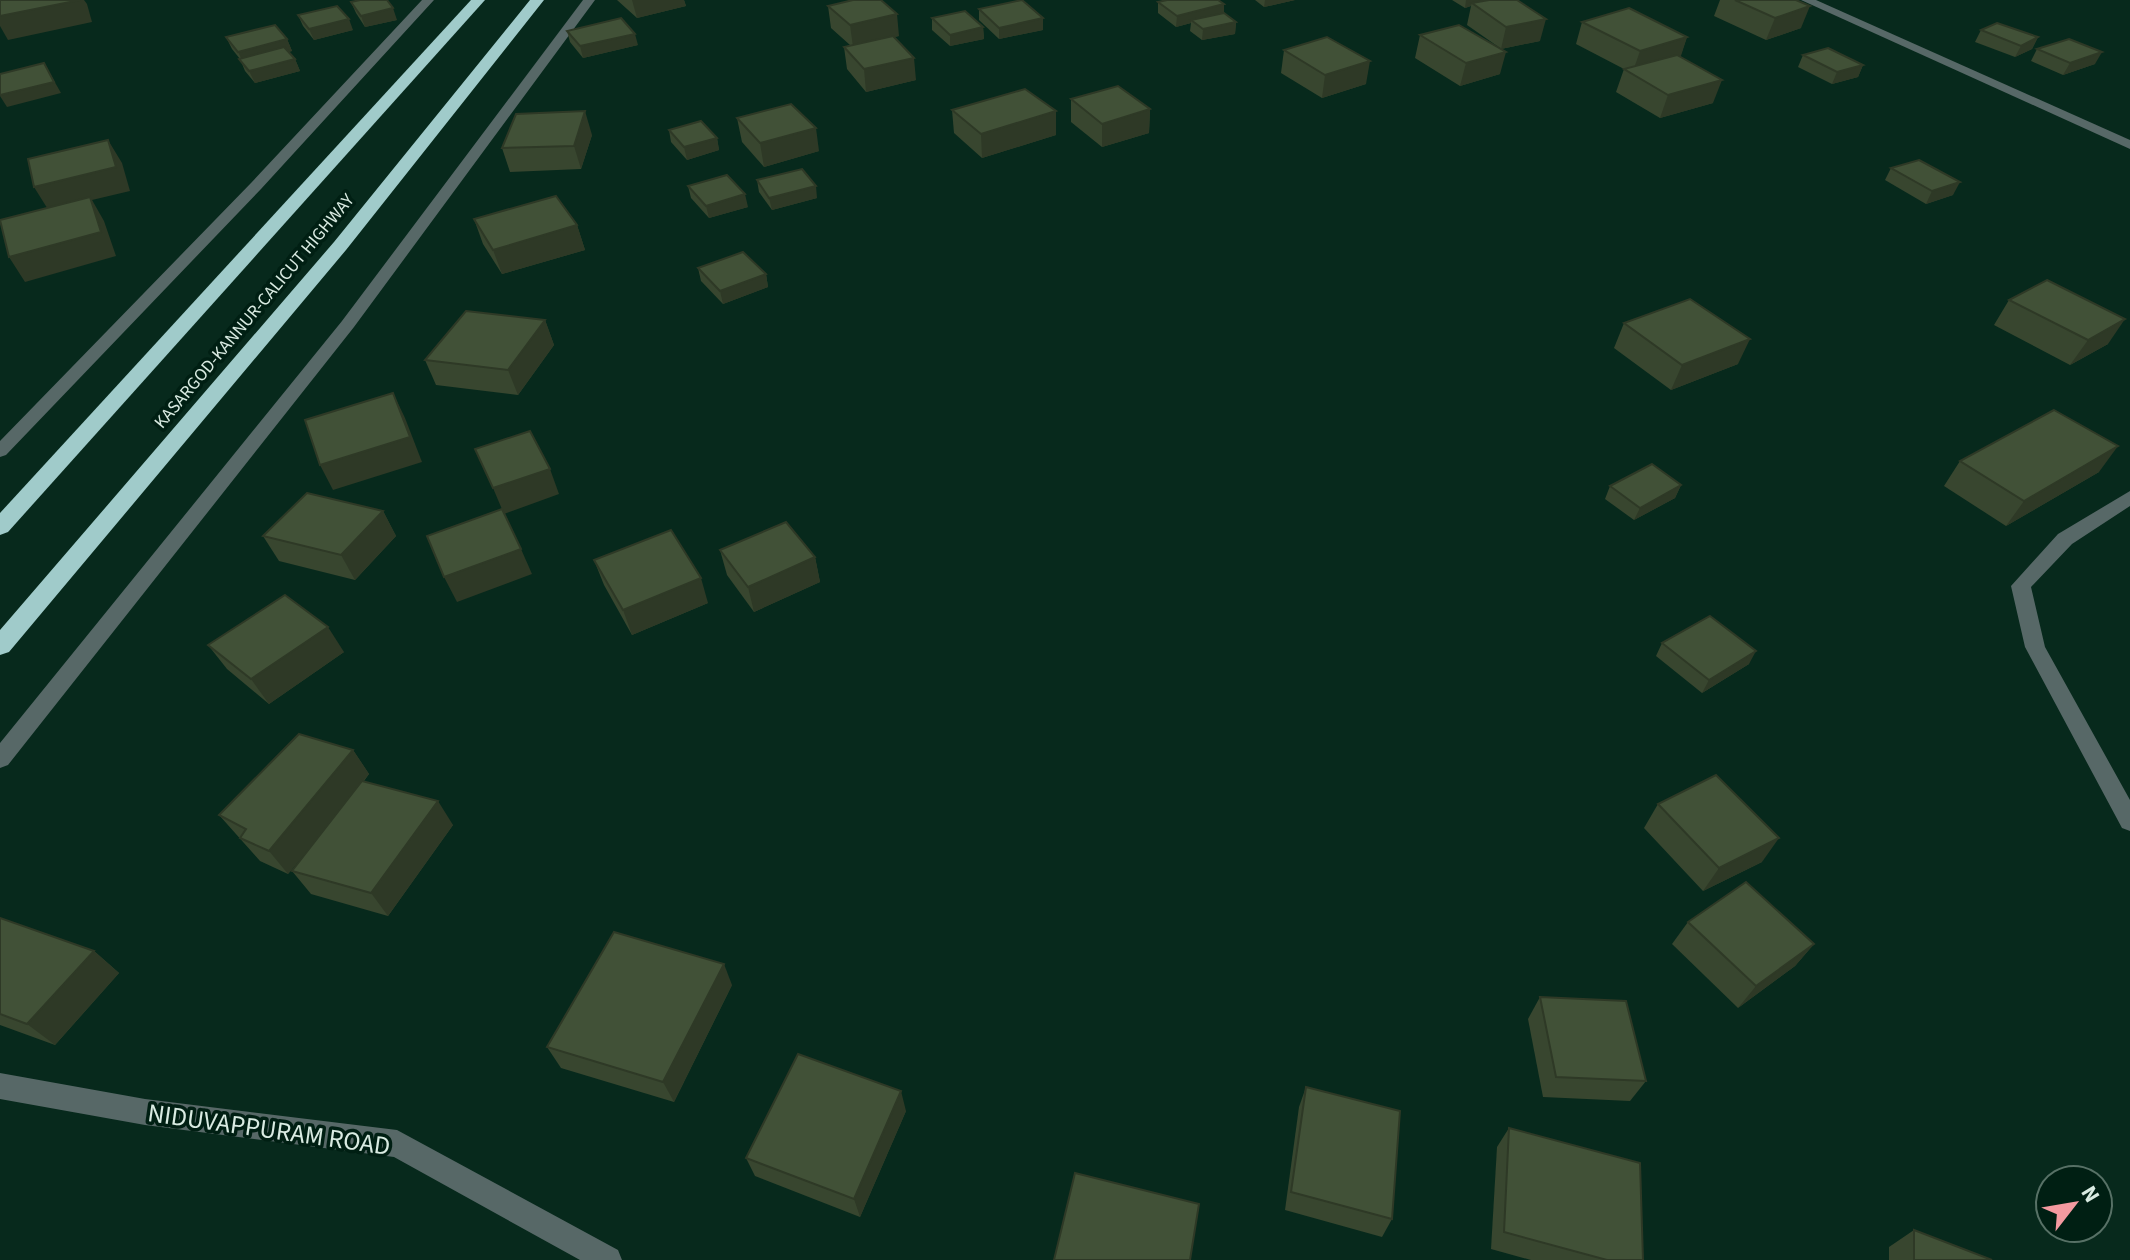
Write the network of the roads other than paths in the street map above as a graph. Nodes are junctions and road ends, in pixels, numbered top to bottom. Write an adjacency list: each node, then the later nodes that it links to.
1 (428, 0): 7 (street)
2 (478, 0): 9 (highway, KASARGOD-KANNUR-CALICUT HIGHWAY)
3 (537, 0): 10 (highway, KASARGOD-KANNUR-CALICUT HIGHWAY)
4 (589, 0): 11 (street)
5 (1807, 0): 6 (street)
6 (2130, 145)
7 (0, 451)
8 (2130, 497): 12 (street)
9 (0, 527)
10 (0, 646)
11 (0, 759)
12 (2130, 821)
13 (0, 1086): 14 (street, NIDUVAPPURAM ROAD)
14 (608, 1260)

